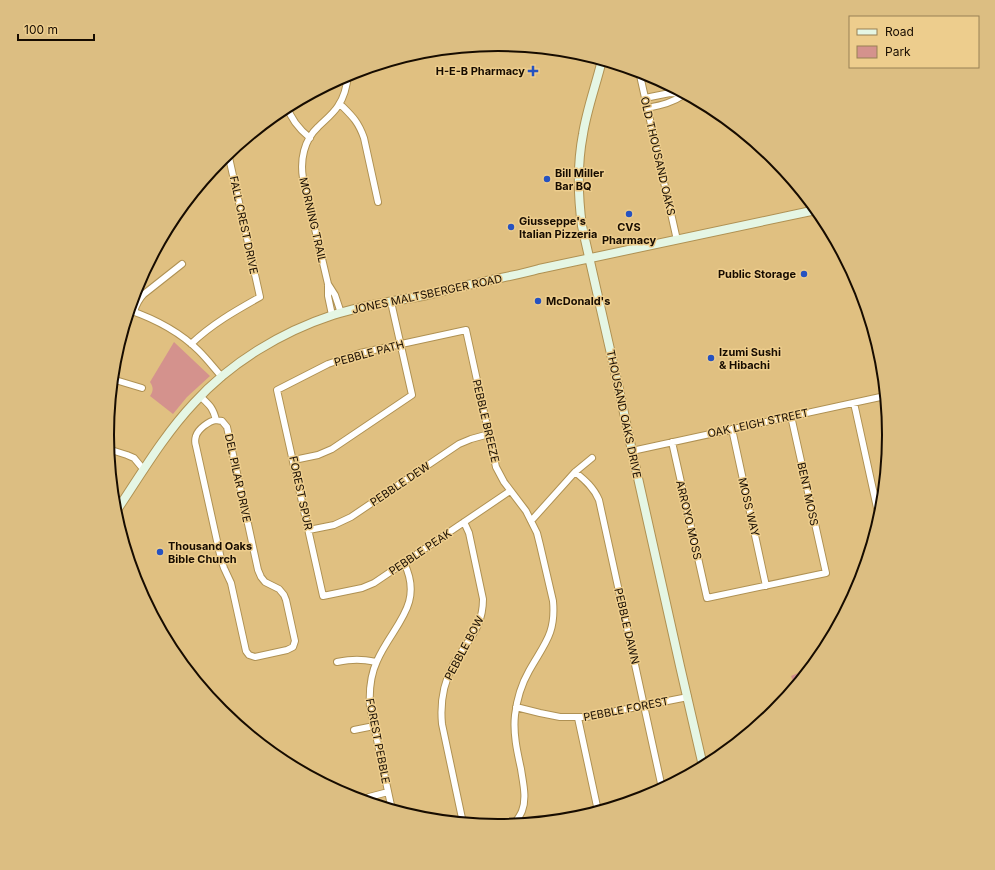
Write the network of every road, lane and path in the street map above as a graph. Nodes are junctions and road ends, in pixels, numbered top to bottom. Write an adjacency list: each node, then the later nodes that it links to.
1 (601, 65): 15 (main road, THOUSAND OAKS DRIVE)
2 (641, 79): 6 (street, OLD THOUSAND OAKS)
3 (348, 81): 7 (street, MORNING TRAIL)
4 (671, 93): 6 (street)
5 (680, 97): 8 (street)
6 (645, 98): 8 (street, OLD THOUSAND OAKS)
7 (340, 104): 10 (street, MORNING TRAIL); 12 (street)
8 (647, 108): 14 (street, OLD THOUSAND OAKS)
9 (289, 113): 10 (street)
10 (310, 138): 17 (street, MORNING TRAIL)
11 (229, 160): 24 (street, FALL CREST DRIVE)
12 (378, 202)
13 (809, 211): 14 (main road, JONES MALTSBERGER ROAD)
14 (677, 240): 15 (main road, JONES MALTSBERGER ROAD)
15 (589, 258): 19 (main road, JONES MALTSBERGER ROAD); 39 (main road, THOUSAND OAKS DRIVE)
16 (182, 264): 18 (street)
17 (328, 284): 21 (street, MORNING TRAIL); 22 (street, MORNING TRAIL)
18 (138, 301)
19 (391, 302): 21 (main road, JONES MALTSBERGER ROAD); 25 (street)
20 (134, 312): 24 (street)
21 (341, 313): 22 (main road, JONES MALTSBERGER ROAD)
22 (332, 315): 26 (main road, JONES MALTSBERGER ROAD)
23 (466, 330): 25 (street, PEBBLE PATH); 36 (street, PEBBLE BREEZE)
24 (191, 344): 26 (street)
25 (400, 344): 29 (street, PEBBLE PATH); 41 (street)
26 (222, 377): 30 (main road, JONES MALTSBERGER ROAD)
27 (118, 381): 28 (street)
28 (142, 388)
29 (277, 390): 41 (street, FOREST SPUR)
30 (200, 396): 34 (street, DEL PILAR DRIVE); 42 (main road, JONES MALTSBERGER ROAD)
31 (879, 397): 32 (street, OAK LEIGH STREET)
32 (854, 402): 33 (street, OAK LEIGH STREET); 45 (street)
33 (791, 416): 35 (street, OAK LEIGH STREET); 51 (street, BENT MOSS)
34 (216, 420): 34 (street, DEL PILAR DRIVE)
35 (732, 429): 37 (street, OAK LEIGH STREET); 51 (street, MOSS WAY)
36 (489, 434): 44 (street, PEBBLE BREEZE); 49 (street, PEBBLE DEW)
37 (672, 442): 39 (street, OAK LEIGH STREET); 51 (street, ARROYO MOSS)
38 (114, 451): 42 (street)
39 (632, 451): 55 (main road, THOUSAND OAKS DRIVE)
40 (592, 458): 43 (street)
41 (294, 460): 49 (street, FOREST SPUR)
42 (144, 470): 46 (main road, JONES MALTSBERGER ROAD)
43 (575, 472): 47 (street); 56 (street, PEBBLE DAWN)
44 (510, 491): 47 (street, PEBBLE BREEZE); 48 (street, PEBBLE PEAK)
45 (875, 501)
46 (120, 505)
47 (531, 521): 57 (street, PEBBLE BREEZE)
48 (464, 522): 50 (street, PEBBLE PEAK); 67 (street, PEBBLE BOW)
49 (309, 530): 52 (street, FOREST SPUR)
50 (404, 563): 52 (street, PEBBLE PEAK); 54 (street, FOREST PEBBLE)
51 (766, 586)
52 (323, 596)
53 (337, 662): 54 (street)
54 (376, 662): 59 (street, FOREST PEBBLE)
55 (688, 697): 56 (street, PEBBLE FOREST); 61 (main road, THOUSAND OAKS DRIVE)
56 (645, 705): 58 (street, PEBBLE FOREST); 62 (street, PEBBLE DAWN)
57 (516, 707): 58 (street, PEBBLE FOREST); 68 (street, PEBBLE BREEZE)
58 (578, 718): 66 (street)
59 (374, 726): 60 (street); 63 (street, FOREST PEBBLE)
60 (354, 730)
61 (702, 760)
62 (661, 782)
63 (388, 792): 64 (street); 65 (street, FOREST PEBBLE)
64 (369, 797)
65 (391, 804)
66 (597, 806)
67 (462, 817)
68 (518, 818)

